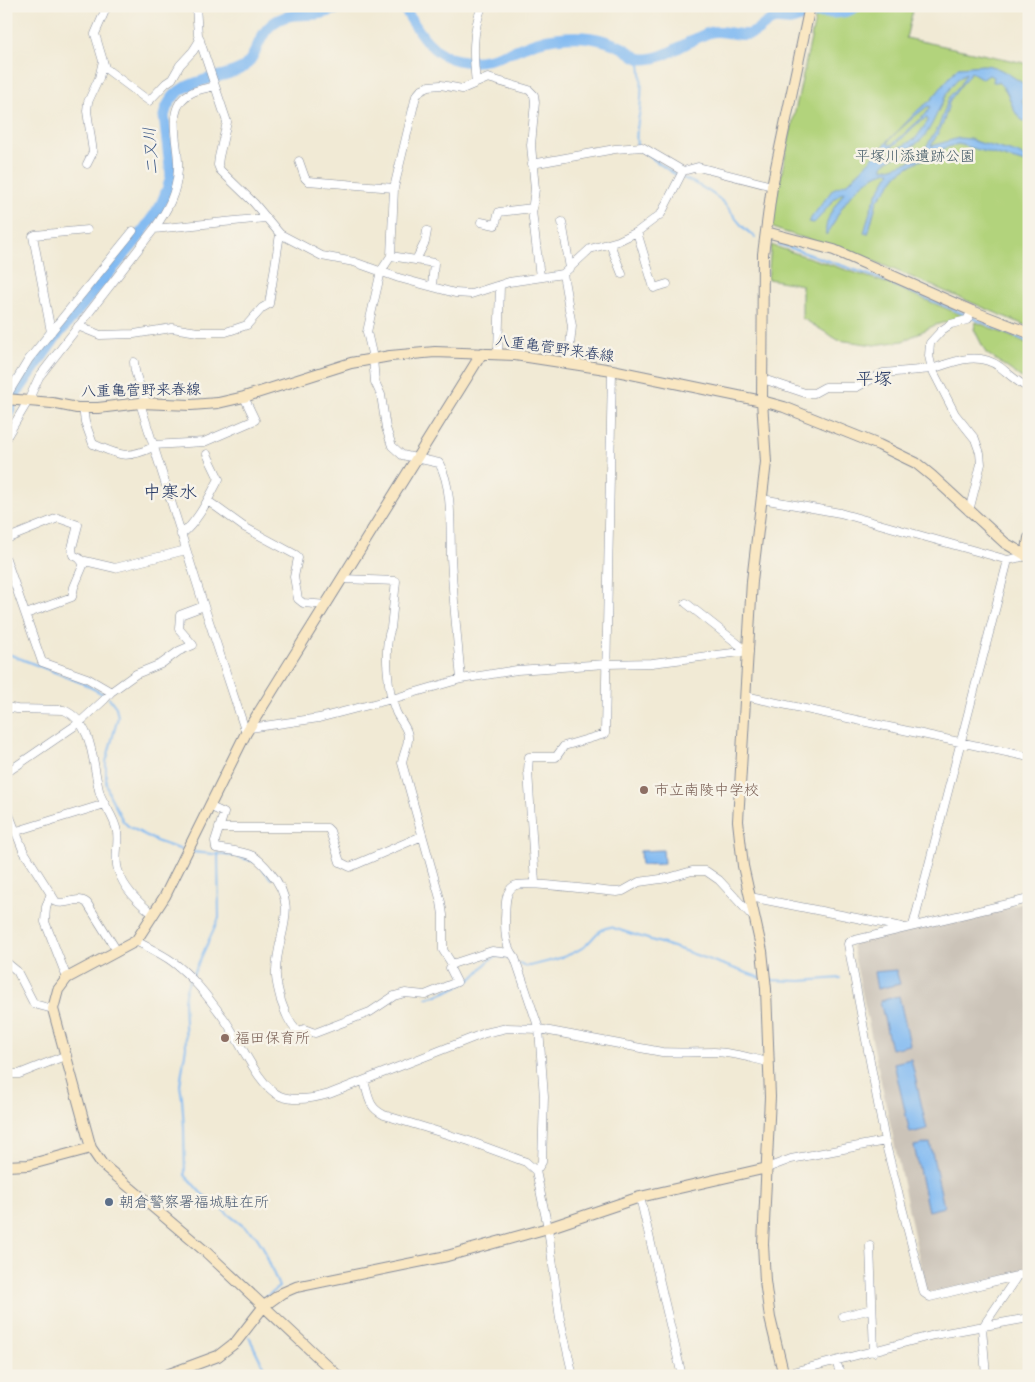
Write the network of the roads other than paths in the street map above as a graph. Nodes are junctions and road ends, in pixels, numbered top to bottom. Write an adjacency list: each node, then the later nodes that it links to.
1 (107, 6): 6 (street)
2 (196, 6): 5 (street)
3 (810, 6): 13 (street)
4 (482, 7): 7 (street)
5 (200, 40): 6 (street); 8 (street)
6 (103, 61): 10 (street)
7 (476, 83): 11 (street); 14 (street)
8 (215, 86): 16 (street); 19 (street)
9 (300, 161): 14 (street)
10 (87, 164)
11 (532, 164): 12 (street); 15 (street)
12 (683, 171): 13 (street); 23 (street)
13 (772, 186): 24 (street)
14 (394, 188): 27 (street)
15 (532, 208): 17 (street); 32 (street)
16 (265, 218): 19 (street); 25 (street)
17 (481, 222)
18 (562, 222): 30 (street)
19 (154, 229): 37 (street)
20 (88, 230): 38 (street)
21 (133, 231): 38 (street)
22 (427, 231): 28 (street)
23 (637, 232): 26 (street); 33 (street)
24 (766, 232): 36 (street); 47 (street)
25 (280, 234): 29 (street); 37 (street)
26 (610, 244): 30 (street); 31 (street)
27 (391, 256): 28 (street); 29 (street)
28 (416, 260): 35 (street)
29 (381, 271): 35 (street); 42 (street)
30 (566, 271): 32 (street); 44 (street)
31 (622, 274)
32 (540, 277): 34 (street)
33 (666, 284)
34 (500, 285): 35 (street); 41 (street)
35 (432, 286)
36 (972, 311): 39 (street); 45 (street)
37 (78, 326): 51 (street)
38 (51, 332): 50 (street)
39 (1029, 333)
40 (482, 353): 41 (street, 八重亀菅野来春線); 42 (street, 八重亀菅野来春線); 58 (street)
41 (498, 354): 44 (street, 八重亀菅野来春線)
42 (373, 358): 49 (street, 八重亀菅野来春線); 58 (street)
43 (134, 362): 53 (street)
44 (568, 364): 46 (street, 八重亀菅野来春線)
45 (932, 369): 47 (street); 48 (street); 61 (street)
46 (612, 370): 52 (street, 八重亀菅野来春線); 76 (street)
47 (763, 379): 52 (street)
48 (1029, 388)
49 (244, 397): 53 (street, 八重亀菅野来春線); 56 (street)
50 (6, 398): 51 (street, 八重亀菅野来春線)
51 (28, 401): 54 (street, 八重亀菅野来春線); 55 (street)
52 (762, 401): 59 (street); 61 (street, 八重亀菅野来春線)
53 (143, 403): 54 (street, 八重亀菅野来春線); 56 (street)
54 (83, 408): 56 (street)
55 (6, 438)
56 (153, 446): 62 (street)
57 (207, 454): 60 (street)
58 (418, 459): 70 (street); 77 (street)
59 (762, 499): 68 (street); 75 (street)
60 (208, 501): 62 (street); 71 (street)
61 (969, 511): 66 (street, 八重亀菅野来春線)
62 (181, 535): 65 (street)
63 (1029, 538): 66 (street)
64 (6, 539): 69 (street)
65 (186, 550): 69 (street); 73 (street)
66 (1027, 556): 68 (street)
67 (6, 559): 74 (street)
68 (1008, 560): 84 (street)
69 (83, 563): 74 (street)
70 (343, 579): 71 (street); 80 (street)
71 (327, 604): 83 (street)
72 (686, 604): 75 (street)
73 (204, 606): 78 (street); 83 (street)
74 (26, 614): 78 (street)
75 (748, 651): 76 (street); 79 (street)
76 (606, 664): 77 (street); 93 (street)
77 (460, 679): 80 (street)
78 (111, 692): 82 (street)
79 (745, 696): 84 (street); 95 (street)
80 (392, 699): 83 (street); 92 (street)
81 (6, 707): 82 (street)
82 (79, 723): 86 (street); 87 (street)
83 (248, 730): 88 (street)
84 (961, 743): 85 (street); 99 (street)
85 (1029, 757)
86 (6, 773)
87 (105, 804): 91 (street); 97 (street)
88 (210, 806): 90 (street); 97 (street)
89 (6, 807): 91 (street)
90 (220, 828): 92 (street); 104 (street)
91 (17, 831): 94 (street)
92 (422, 836): 104 (street)
93 (535, 883): 98 (street); 102 (street)
94 (51, 893): 101 (street); 105 (street)
95 (750, 897): 98 (street); 99 (street)
96 (1029, 899): 99 (street)
97 (153, 914): 100 (street)
98 (755, 919): 109 (street)
99 (909, 926): 112 (street)
100 (136, 941): 101 (street); 111 (street)
101 (117, 951): 105 (street)
102 (510, 953): 104 (street); 107 (street)
103 (6, 962): 106 (street)
104 (452, 964)
105 (67, 978): 106 (street)
106 (53, 1009): 108 (street)
107 (539, 1029): 109 (street); 111 (street); 116 (street)
108 (67, 1055): 110 (street); 113 (street)
109 (768, 1062): 115 (street)
110 (6, 1072)
111 (364, 1081): 116 (street)
112 (885, 1141): 115 (street); 121 (street)
113 (91, 1148): 114 (street); 122 (street)
114 (6, 1166)
115 (767, 1168): 117 (street); 129 (street)
116 (536, 1171): 118 (street)
117 (640, 1197): 118 (street); 133 (street)
118 (548, 1228): 122 (street); 132 (street)
119 (870, 1246): 123 (street)
120 (1029, 1273): 121 (street)
121 (1018, 1276): 126 (street)
122 (264, 1306): 130 (street); 131 (street)
123 (872, 1308): 124 (street); 127 (street)
124 (843, 1316)
125 (1029, 1318): 126 (street)
126 (982, 1328): 127 (street); 135 (street)
127 (874, 1352): 128 (street)
128 (836, 1361): 129 (street); 134 (street)
129 (782, 1375)
130 (164, 1376)
131 (338, 1376)
132 (573, 1376)
133 (682, 1376)
134 (841, 1376)
135 (986, 1376)

